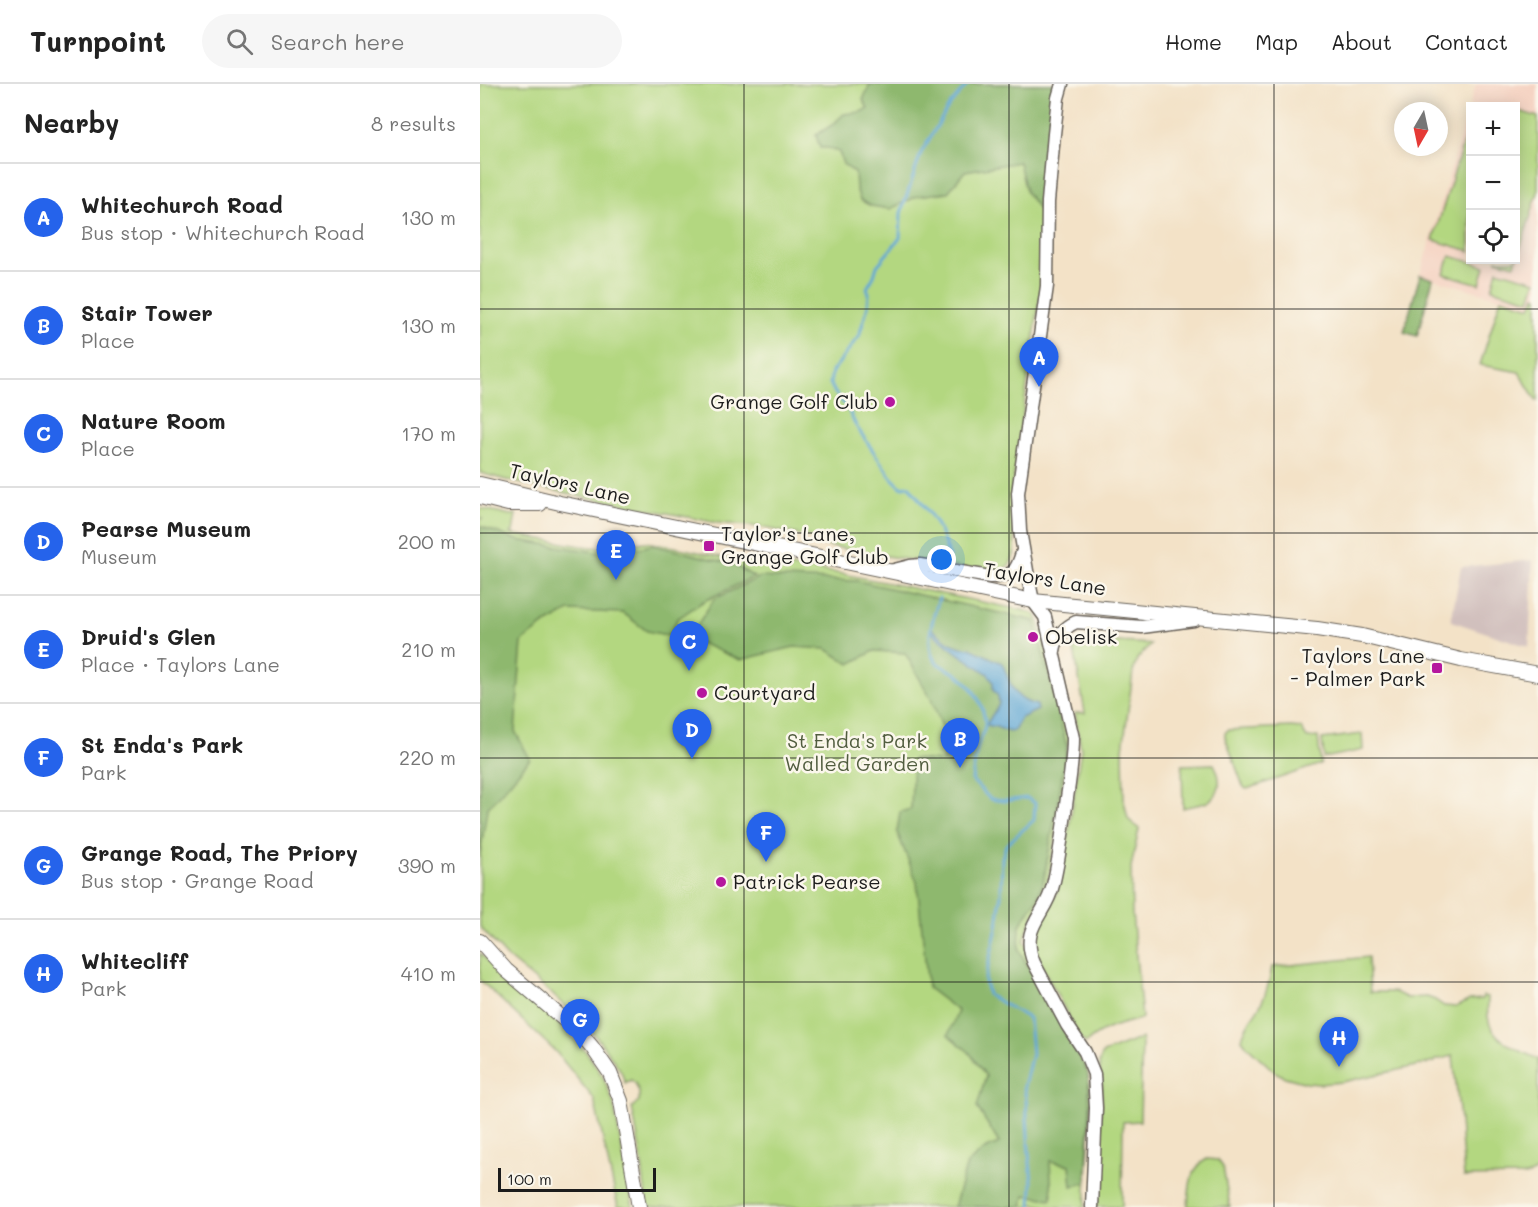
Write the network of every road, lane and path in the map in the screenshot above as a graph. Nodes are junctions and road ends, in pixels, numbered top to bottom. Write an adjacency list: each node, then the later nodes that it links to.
1 (1062, 84): 5 (street)
2 (480, 483): 4 (main road, Taylors Lane)
3 (480, 497): 4 (main road)
4 (560, 503): 6 (main road, Taylors Lane)
5 (1023, 552): 6 (street); 7 (street)
6 (890, 571): 7 (main road, Taylors Lane)
7 (1033, 601): 8 (main road, Taylors Lane); 9 (street)
8 (1210, 618): 9 (street); 10 (main road, Taylors Lane)
9 (1054, 654): 13 (street)
10 (1538, 674)
11 (480, 941): 12 (main road)
12 (639, 1207)
13 (1092, 1207)

